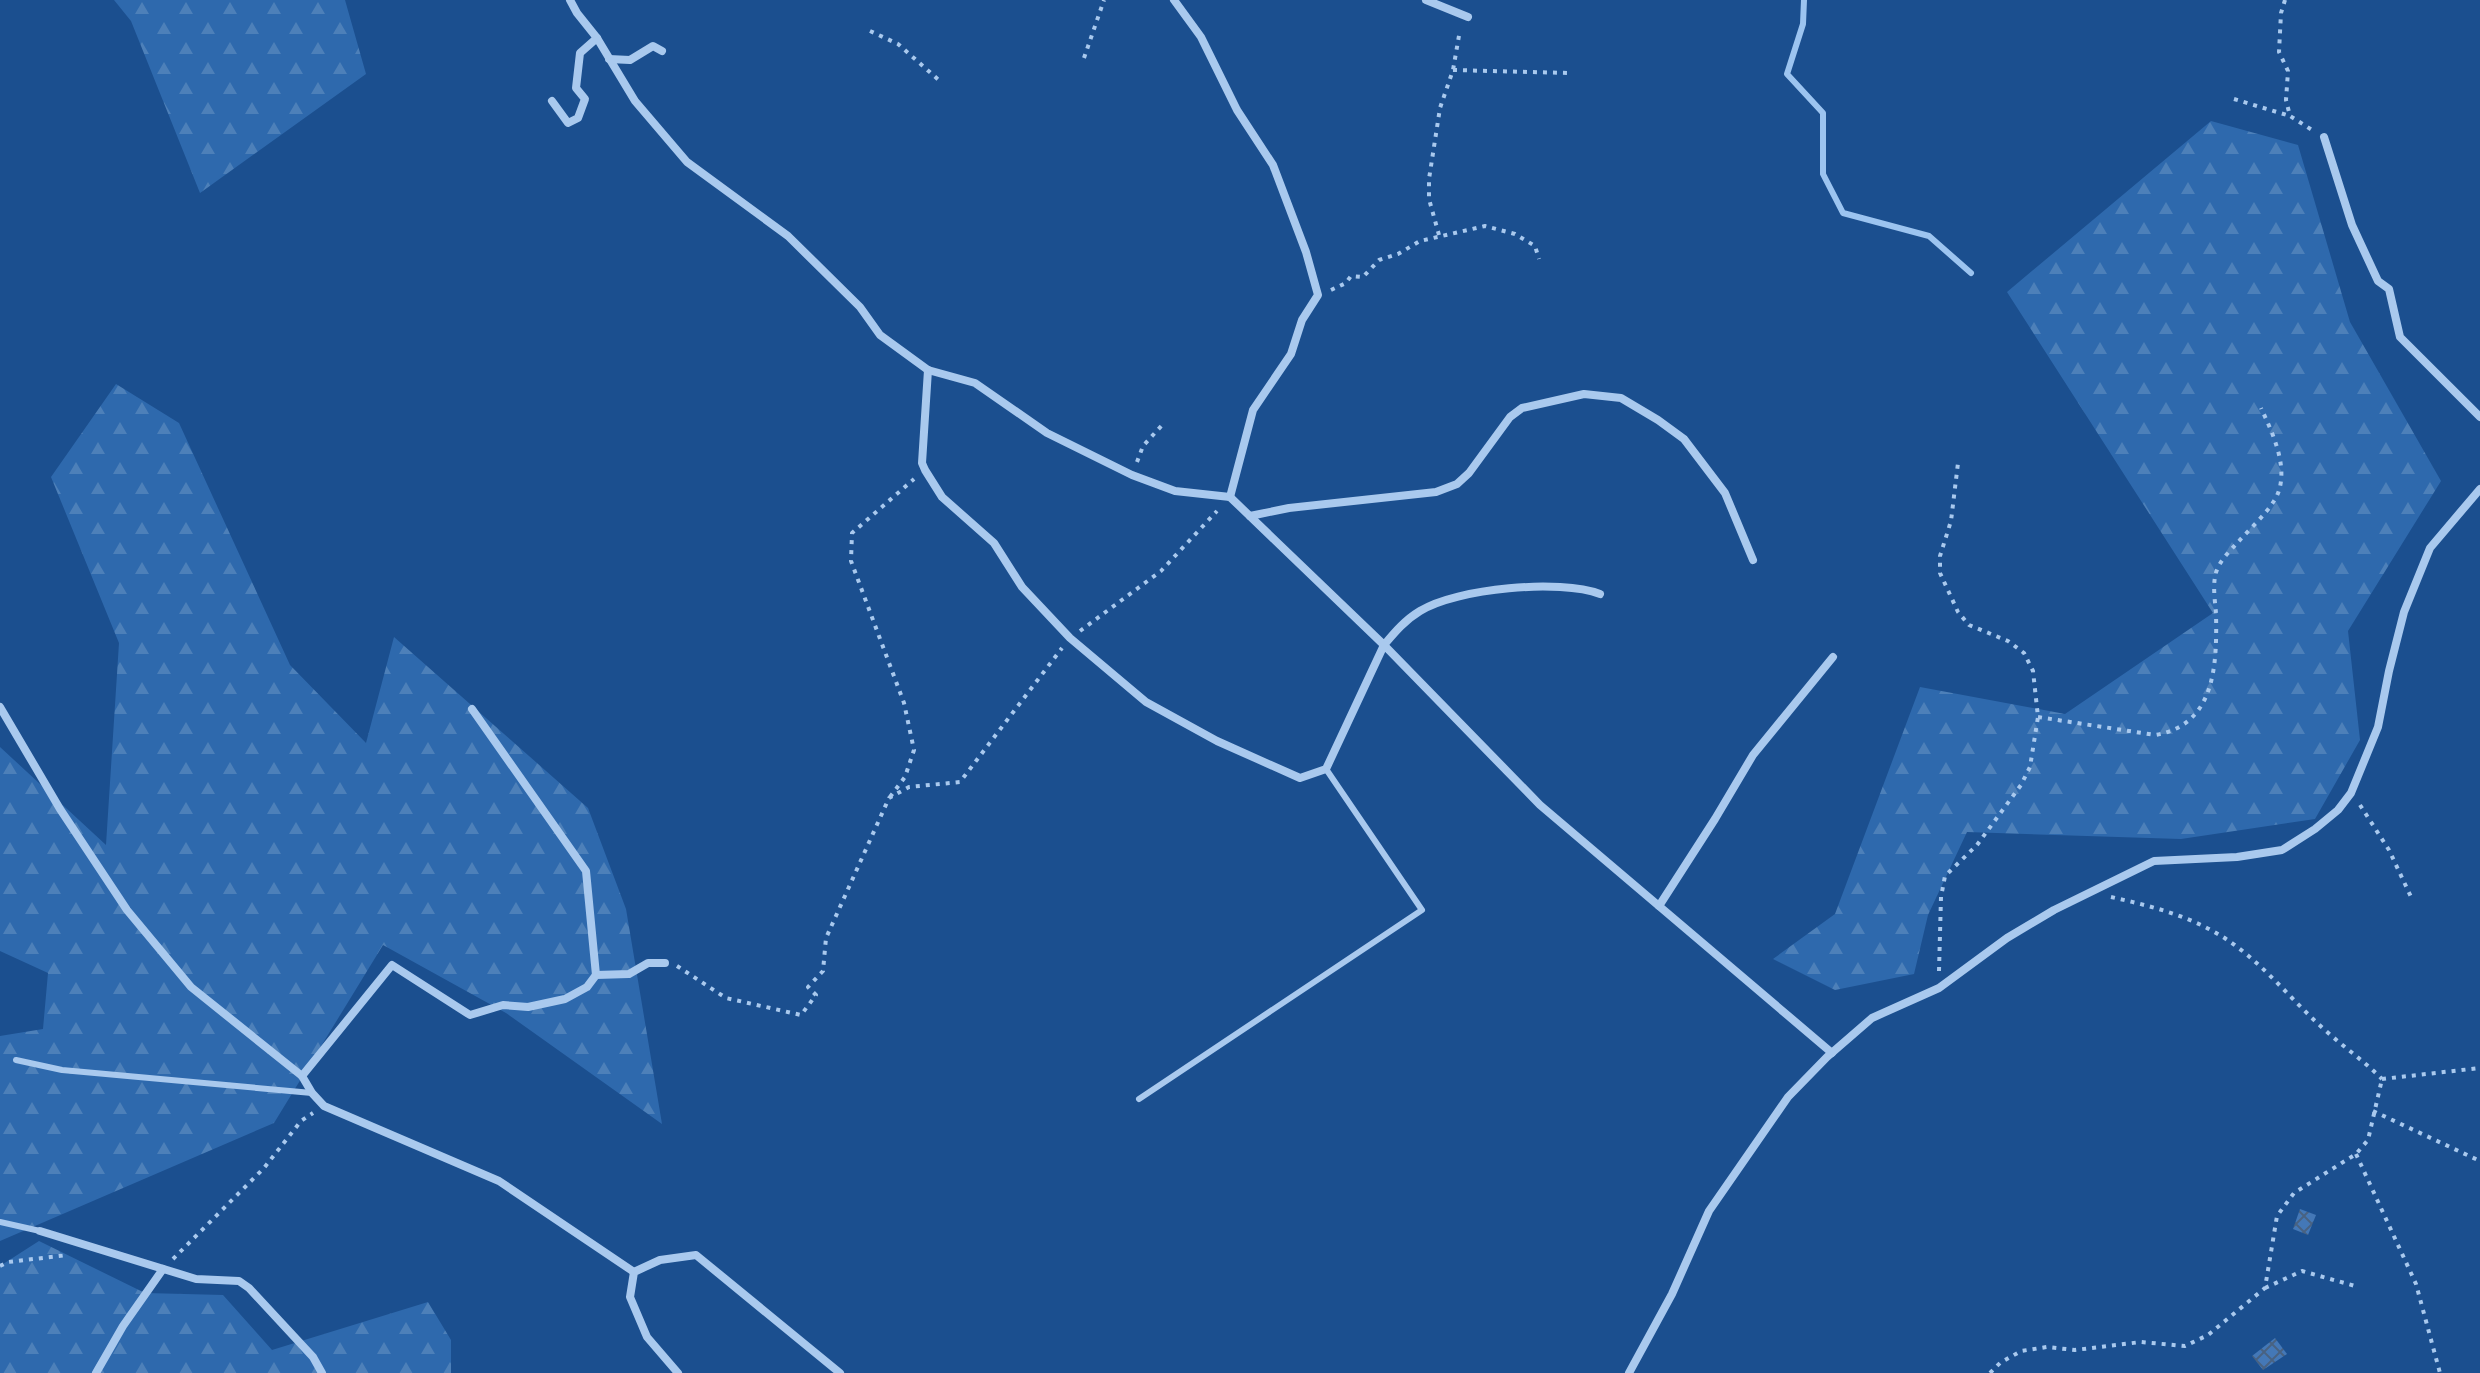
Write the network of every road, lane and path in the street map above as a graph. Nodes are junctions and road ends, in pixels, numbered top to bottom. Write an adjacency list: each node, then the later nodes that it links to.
1 (570, 0): 8 (street)
2 (1104, 0): 10 (path)
3 (1174, 0): 21 (street)
4 (1426, 0): 6 (street)
5 (2285, 0): 17 (path)
6 (1468, 17): 12 (path)
7 (870, 31): 14 (path)
8 (597, 38): 11 (street); 16 (street)
9 (662, 51): 11 (street)
10 (1084, 58)
11 (609, 59): 22 (street)
12 (1453, 70): 13 (path); 19 (path)
13 (1568, 73)
14 (941, 82)
15 (2234, 99): 17 (path)
16 (552, 101)
17 (2290, 116): 18 (path)
18 (2324, 137): 24 (street)
19 (1439, 235): 20 (path); 21 (path)
20 (1539, 259)
21 (1316, 289): 30 (street)
22 (928, 370): 27 (street); 28 (street)
23 (2261, 408): 39 (path)
24 (2480, 417)
25 (1164, 423): 28 (path)
26 (1958, 463): 39 (path)
27 (925, 470): 34 (street); 42 (path)
28 (1132, 475): 30 (street)
29 (2480, 489): 41 (street)
30 (1230, 497): 31 (street); 34 (path)
31 (1250, 516): 32 (street); 35 (street)
32 (1753, 560)
33 (1600, 594): 35 (street)
34 (1070, 638): 40 (street); 42 (path)
35 (1384, 645): 40 (street); 45 (street)
36 (1833, 657): 45 (street)
37 (0, 707): 52 (street)
38 (472, 709): 47 (street)
39 (2038, 717): 48 (path)
40 (1326, 769): 55 (lane)
41 (2351, 793): 43 (street); 44 (path)
42 (889, 798): 46 (path)
43 (2087, 891): 48 (street); 53 (path)
44 (2412, 899)
45 (1659, 906): 49 (street)
46 (665, 963): 47 (street)
47 (596, 975): 52 (street)
48 (1939, 988): 49 (street)
49 (1832, 1053): 72 (street)
50 (16, 1060): 54 (lane)
51 (2480, 1068): 53 (path)
52 (302, 1076): 54 (street)
53 (2382, 1079): 57 (path)
54 (312, 1093): 56 (street)
55 (1139, 1099)
56 (324, 1106): 64 (path); 65 (street)
57 (2373, 1111): 58 (path); 59 (path)
58 (2356, 1154): 67 (path); 74 (path)
59 (2480, 1161)
60 (0, 1222): 61 (lane)
61 (40, 1231): 64 (street)
62 (70, 1255): 63 (path)
63 (0, 1266)
64 (163, 1269): 68 (street); 69 (street)
65 (634, 1272): 70 (street); 71 (street)
66 (2355, 1286): 67 (path)
67 (2265, 1288): 73 (path)
68 (96, 1373)
69 (322, 1373)
70 (678, 1373)
71 (840, 1373)
72 (1629, 1373)
73 (1990, 1373)
74 (2440, 1373)

